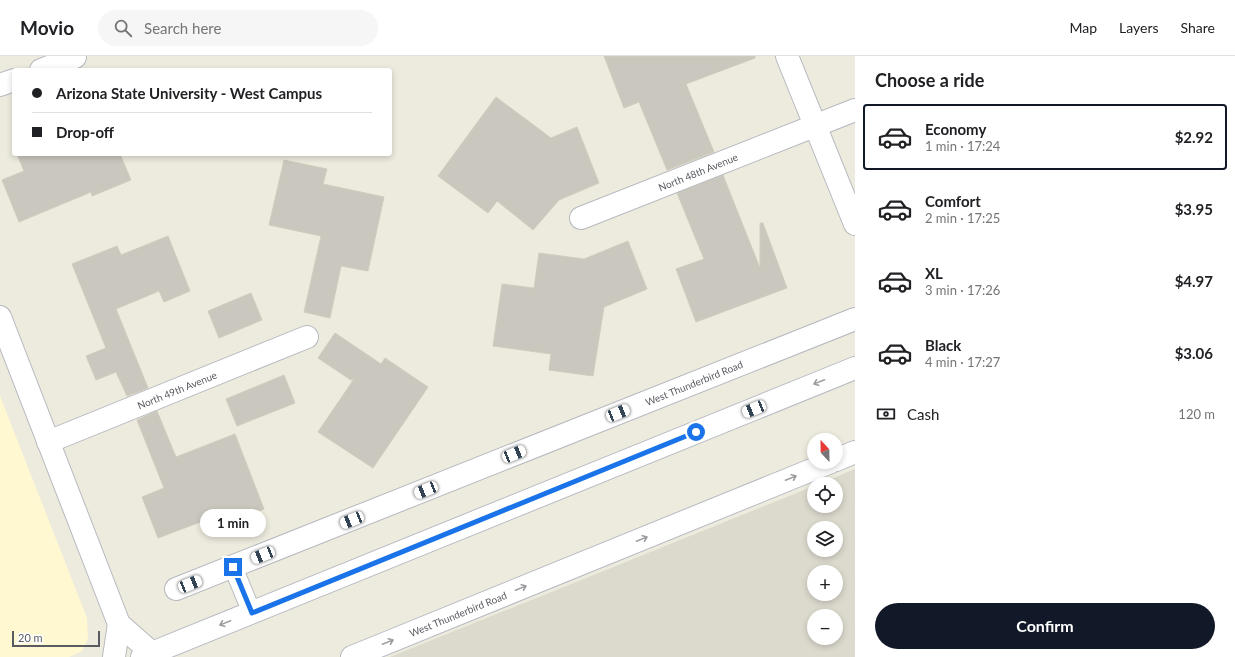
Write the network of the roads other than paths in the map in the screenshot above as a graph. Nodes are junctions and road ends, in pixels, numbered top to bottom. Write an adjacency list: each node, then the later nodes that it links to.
1 (787, 56): 7 (street)
2 (75, 57): 3 (street)
3 (45, 68)
4 (12, 81): 5 (street)
5 (0, 85)
6 (855, 110): 7 (street, North 48th Avenue)
7 (816, 125): 8 (street, North 48th Avenue); 9 (street)
8 (581, 218)
9 (855, 224)
10 (0, 317): 14 (street)
11 (855, 319): 18 (street, West Thunderbird Road)
12 (307, 337): 14 (street, North 49th Avenue)
13 (855, 368): 20 (street, one-way to 20)
14 (48, 442): 21 (street)
15 (855, 452): 16 (street)
16 (843, 457)
17 (814, 469): 24 (street, West Thunderbird Road, one-way to 17)
18 (233, 567): 19 (street, West Thunderbird Road); 20 (lane)
19 (176, 589)
20 (252, 613): 22 (street, one-way to 22)
21 (119, 624): 22 (street); 23 (street)
22 (150, 656)
23 (114, 657)
24 (352, 657)

